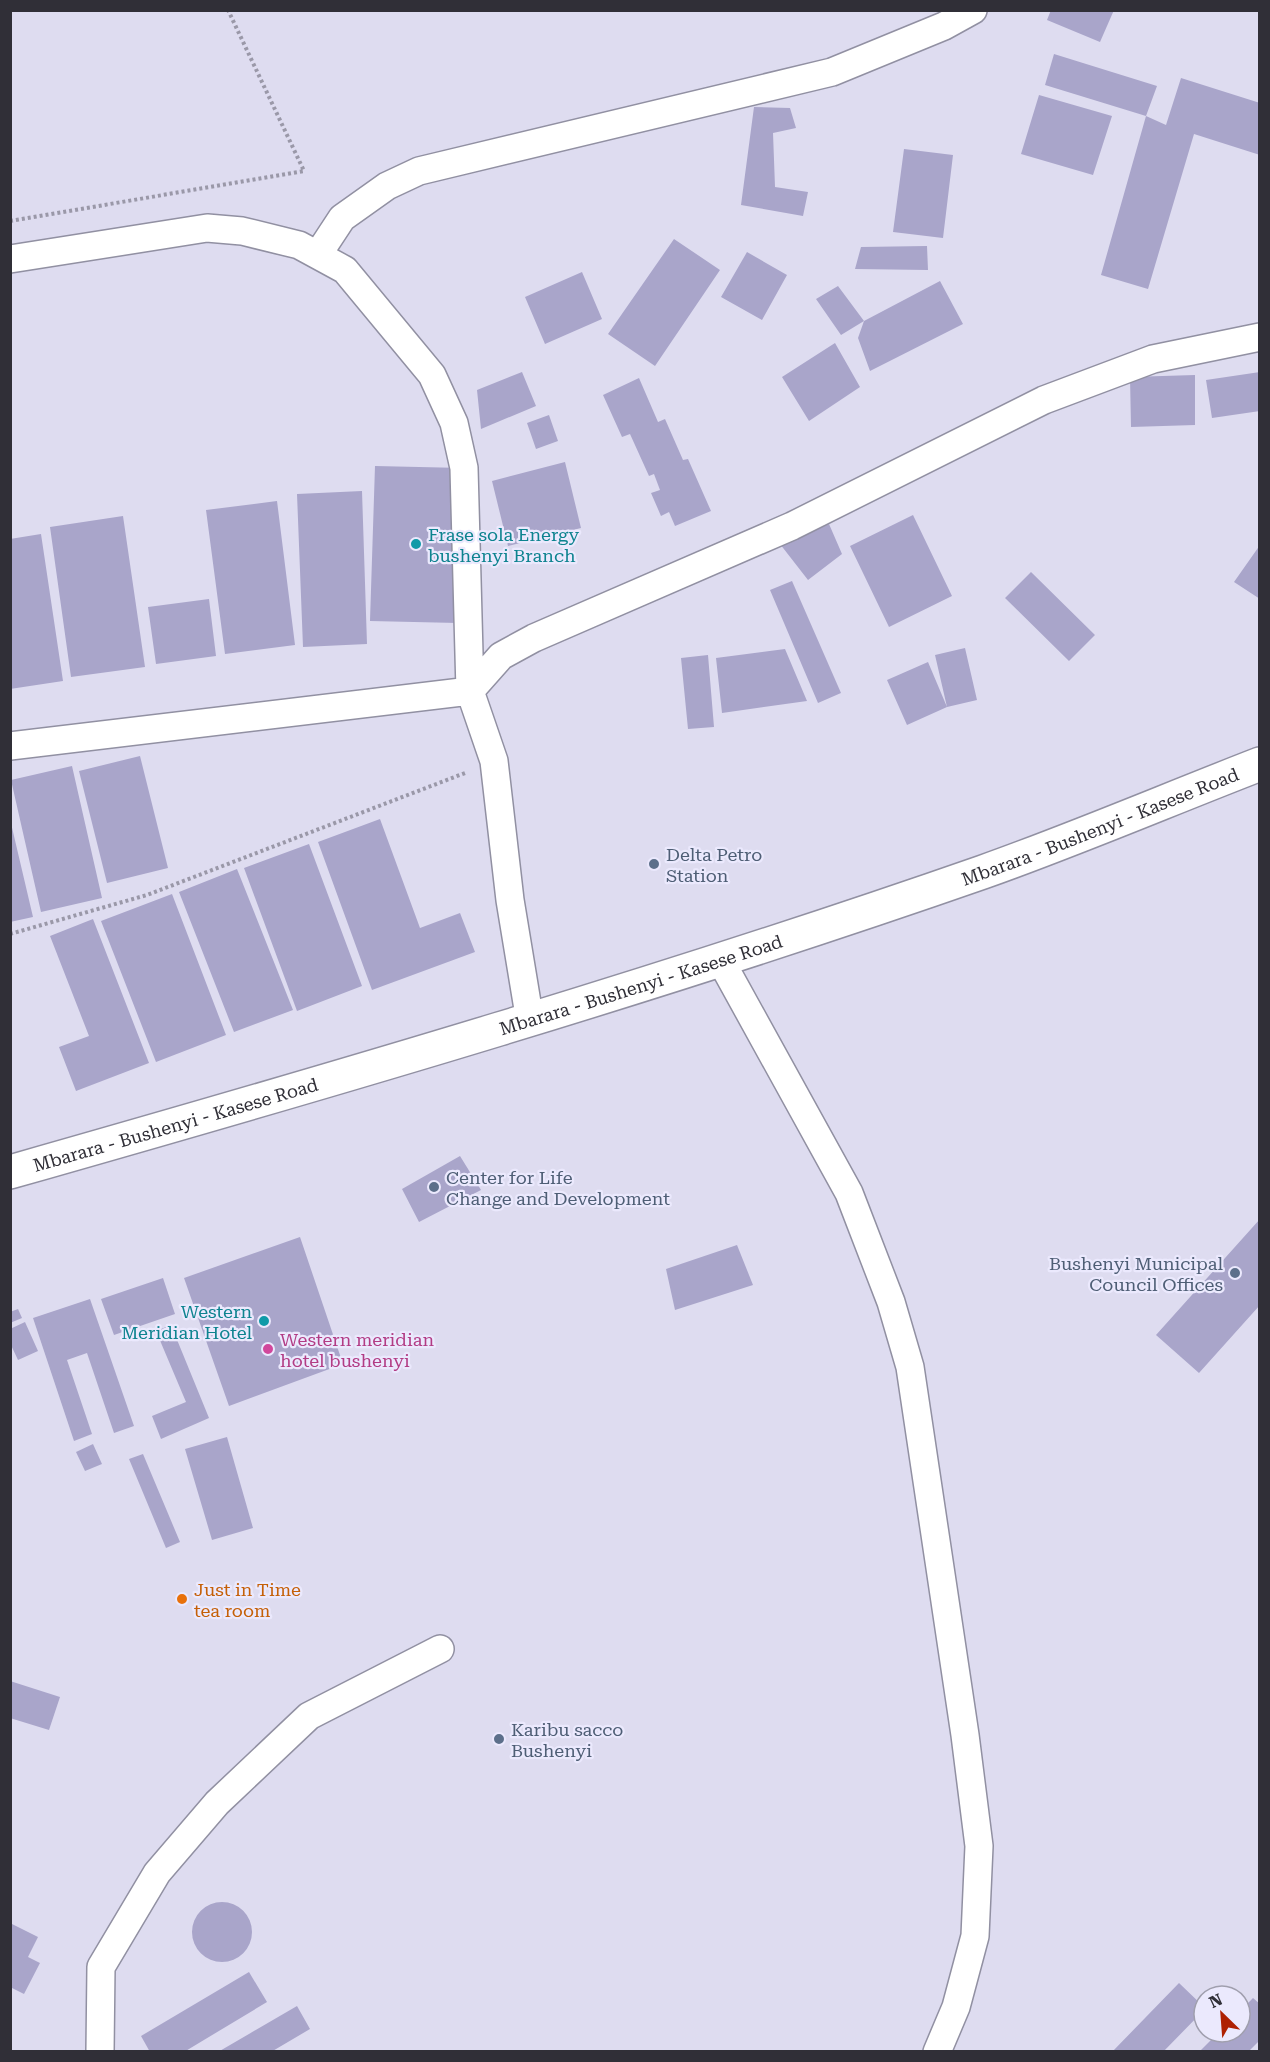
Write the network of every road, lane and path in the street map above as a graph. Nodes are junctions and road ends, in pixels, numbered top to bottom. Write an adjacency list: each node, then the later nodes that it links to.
1 (228, 10): 3 (path)
2 (973, 10): 4 (street)
3 (10, 221)
4 (319, 253): 5 (street); 7 (street)
5 (10, 259)
6 (1260, 337): 7 (street)
7 (470, 690): 8 (street); 9 (street)
8 (10, 746)
9 (494, 761): 11 (path); 13 (street)
10 (1260, 764): 12 (main road, Mbarara - Bushenyi - Kasese Road)
11 (10, 934)
12 (721, 961): 13 (main road, Mbarara - Bushenyi - Kasese Road); 17 (street)
13 (530, 1021): 14 (main road, Mbarara - Bushenyi - Kasese Road)
14 (10, 1172)
15 (440, 1649): 16 (street)
16 (100, 2052)
17 (937, 2052)

